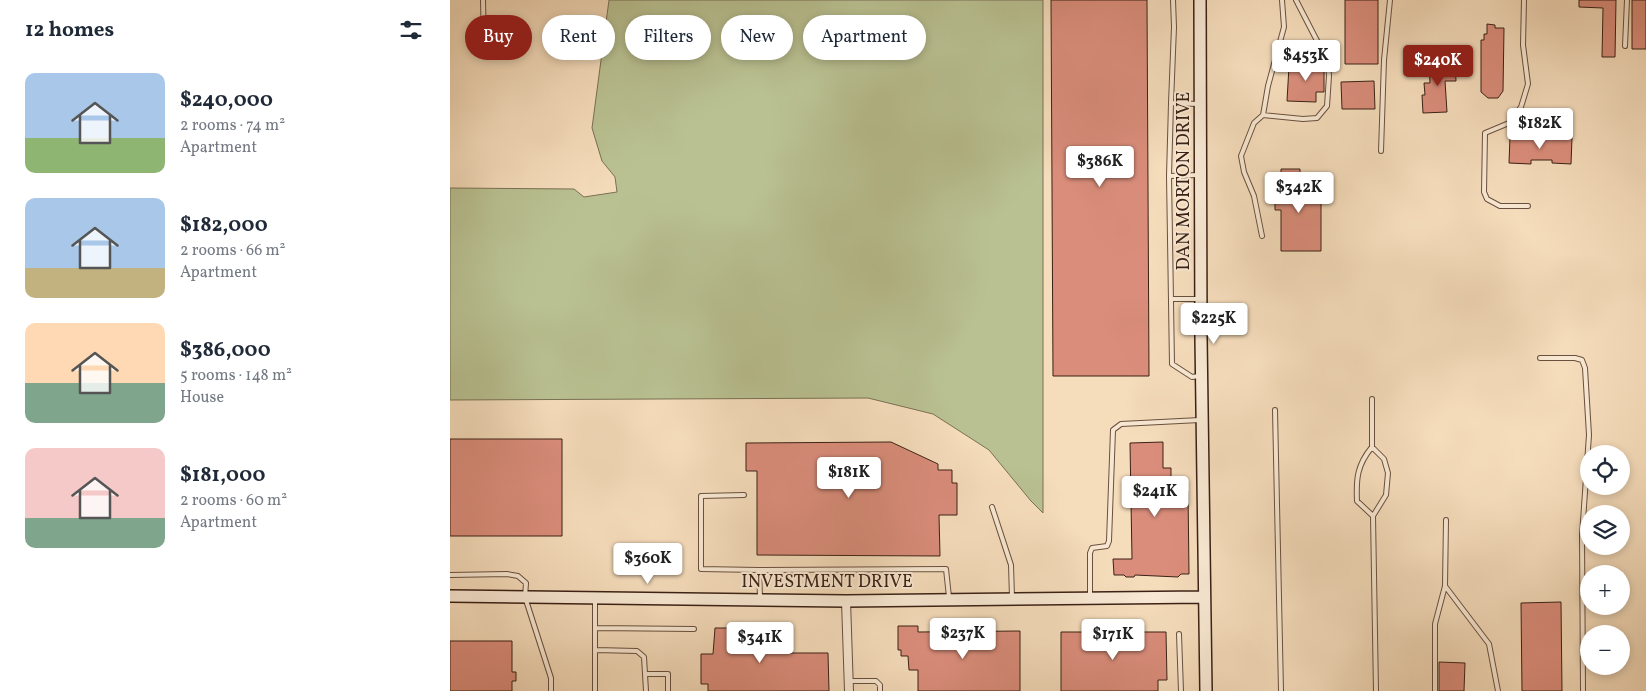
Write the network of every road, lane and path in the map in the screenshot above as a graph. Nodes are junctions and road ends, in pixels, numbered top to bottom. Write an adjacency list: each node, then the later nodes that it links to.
1 (483, 0): 9 (lane)
2 (1173, 0): 11 (lane)
3 (1200, 0): 12 (street, DAN MORTON DRIVE)
4 (1282, 0): 13 (lane)
5 (1296, 0): 13 (lane)
6 (1390, 0): 14 (lane)
7 (1524, 0): 17 (lane)
8 (1626, 0): 10 (lane)
9 (483, 15)
10 (1625, 46)
11 (1171, 103): 12 (lane); 16 (lane)
12 (1201, 104): 15 (street, DAN MORTON DRIVE)
13 (1264, 115): 18 (lane)
14 (1381, 151)
15 (1201, 175): 16 (lane); 20 (street, DAN MORTON DRIVE)
16 (1170, 176): 19 (lane)
17 (1528, 206)
18 (1262, 236)
19 (1171, 299): 20 (lane); 22 (lane)
20 (1201, 300): 22 (street, DAN MORTON DRIVE)
21 (1540, 358): 61 (lane)
22 (1202, 376): 25 (street, DAN MORTON DRIVE)
23 (1372, 399): 26 (lane)
24 (1276, 410): 57 (lane)
25 (1202, 420): 36 (street, DAN MORTON DRIVE); 38 (lane)
26 (1372, 447): 29 (lane); 29 (lane)
27 (744, 495): 31 (lane)
28 (992, 507): 39 (lane)
29 (1373, 516): 58 (lane)
30 (1446, 520): 33 (lane)
31 (759, 570): 40 (lane); 42 (lane)
32 (450, 574): 35 (lane)
33 (1446, 586): 59 (lane); 60 (lane)
34 (450, 596): 35 (street, INVESTMENT DRIVE)
35 (525, 597): 37 (street, INVESTMENT DRIVE); 49 (lane)
36 (1204, 597): 38 (street, INVESTMENT DRIVE); 56 (street, DAN MORTON DRIVE)
37 (595, 598): 40 (street, INVESTMENT DRIVE); 43 (lane)
38 (1090, 598): 39 (street, INVESTMENT DRIVE)
39 (1012, 599): 42 (street, INVESTMENT DRIVE)
40 (760, 600): 41 (street, INVESTMENT DRIVE)
41 (846, 600): 42 (street, INVESTMENT DRIVE); 48 (street)
42 (949, 600)
43 (595, 628): 44 (lane); 46 (lane)
44 (694, 630)
45 (1179, 634): 55 (lane)
46 (595, 650): 47 (lane); 50 (lane)
47 (645, 674): 51 (lane); 52 (lane)
48 (848, 681): 53 (street); 54 (lane)
49 (551, 691)
50 (595, 691)
51 (646, 691)
52 (668, 691)
53 (849, 691)
54 (880, 691)
55 (1182, 691)
56 (1206, 691)
57 (1281, 691)
58 (1376, 691)
59 (1435, 691)
60 (1498, 691)
61 (1583, 691)

